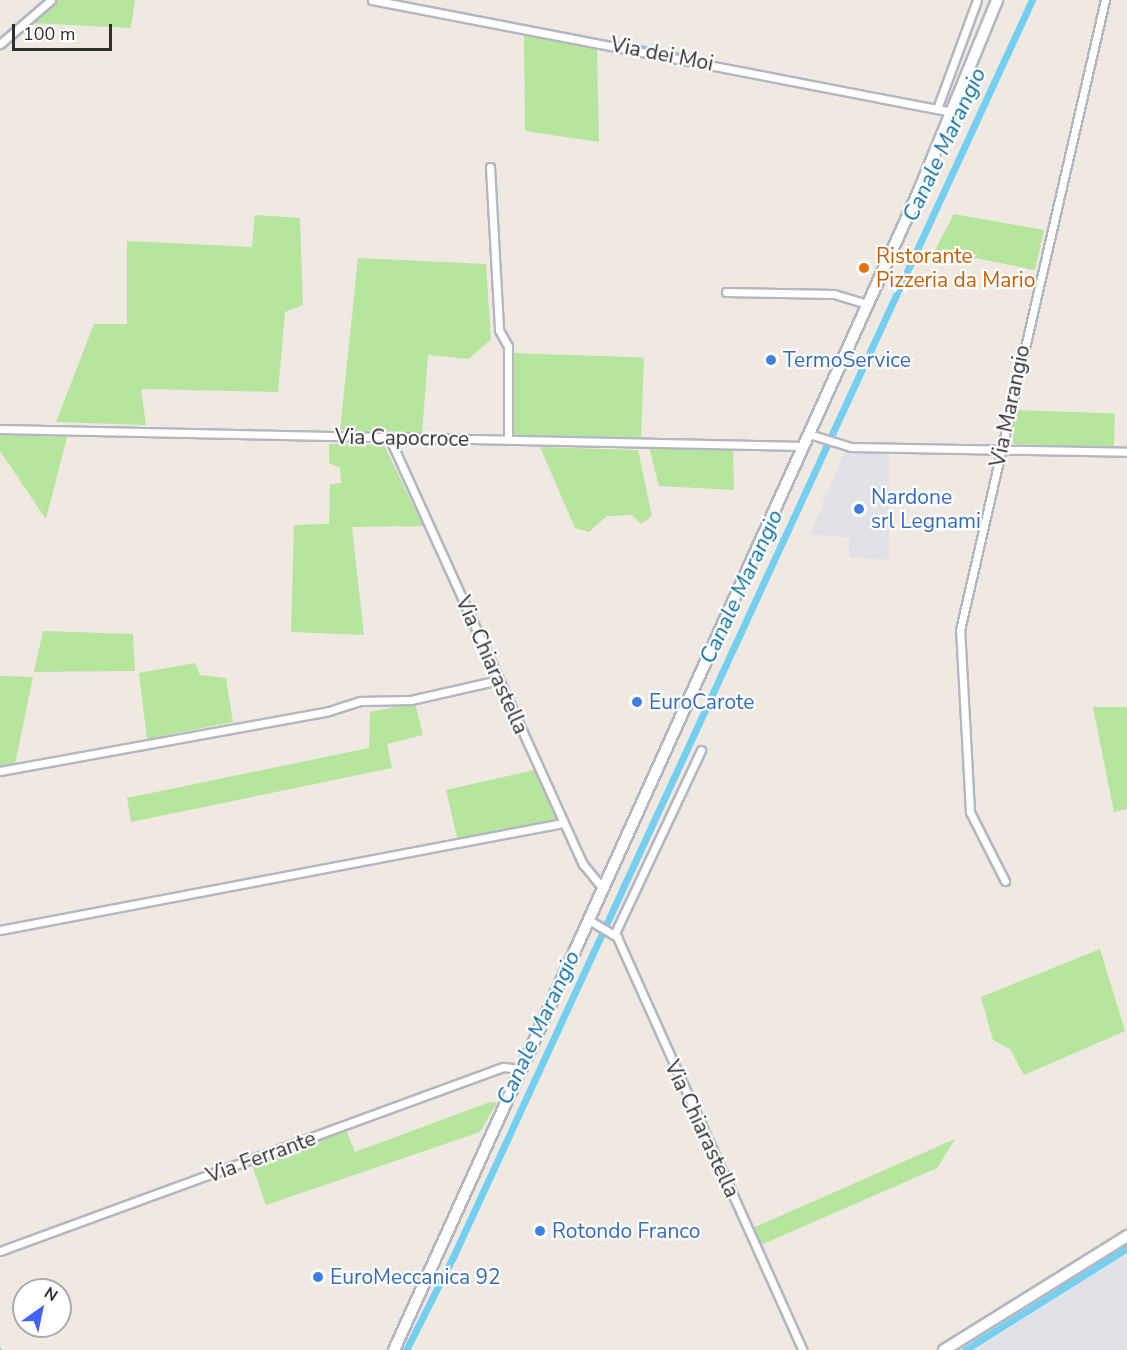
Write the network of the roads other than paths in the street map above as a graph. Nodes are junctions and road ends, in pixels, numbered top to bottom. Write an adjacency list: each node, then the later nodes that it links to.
1 (51, 0): 6 (street)
2 (372, 0): 7 (street, Via dei Moi)
3 (977, 0): 7 (street)
4 (997, 0): 8 (main road)
5 (1105, 0): 17 (street, Via Marangio)
6 (0, 44)
7 (938, 106): 8 (street, Via dei Moi)
8 (952, 112): 11 (main road)
9 (489, 167): 15 (street)
10 (726, 292): 11 (street)
11 (867, 304): 13 (main road)
12 (0, 429): 14 (street, Via Capocroce)
13 (812, 435): 16 (main road); 17 (street)
14 (389, 437): 15 (street, Via Capocroce); 19 (street, Via Chiarastella)
15 (508, 440): 16 (street, Via Capocroce)
16 (804, 446): 24 (main road)
17 (999, 449): 18 (street); 23 (street, Via Marangio)
18 (1127, 452)
19 (499, 680): 21 (street); 22 (street, Via Chiarastella)
20 (701, 750): 27 (street)
21 (0, 771)
22 (563, 823): 24 (street, Via Chiarastella); 26 (street)
23 (1005, 881)
24 (603, 889): 25 (main road)
25 (593, 922): 27 (street); 28 (main road)
26 (0, 930)
27 (613, 932): 32 (street, Via Chiarastella)
28 (521, 1069): 30 (street, Via Ferrante); 31 (main road)
29 (1127, 1236): 33 (main road)
30 (0, 1251)
31 (394, 1350)
32 (803, 1350)
33 (945, 1350)

